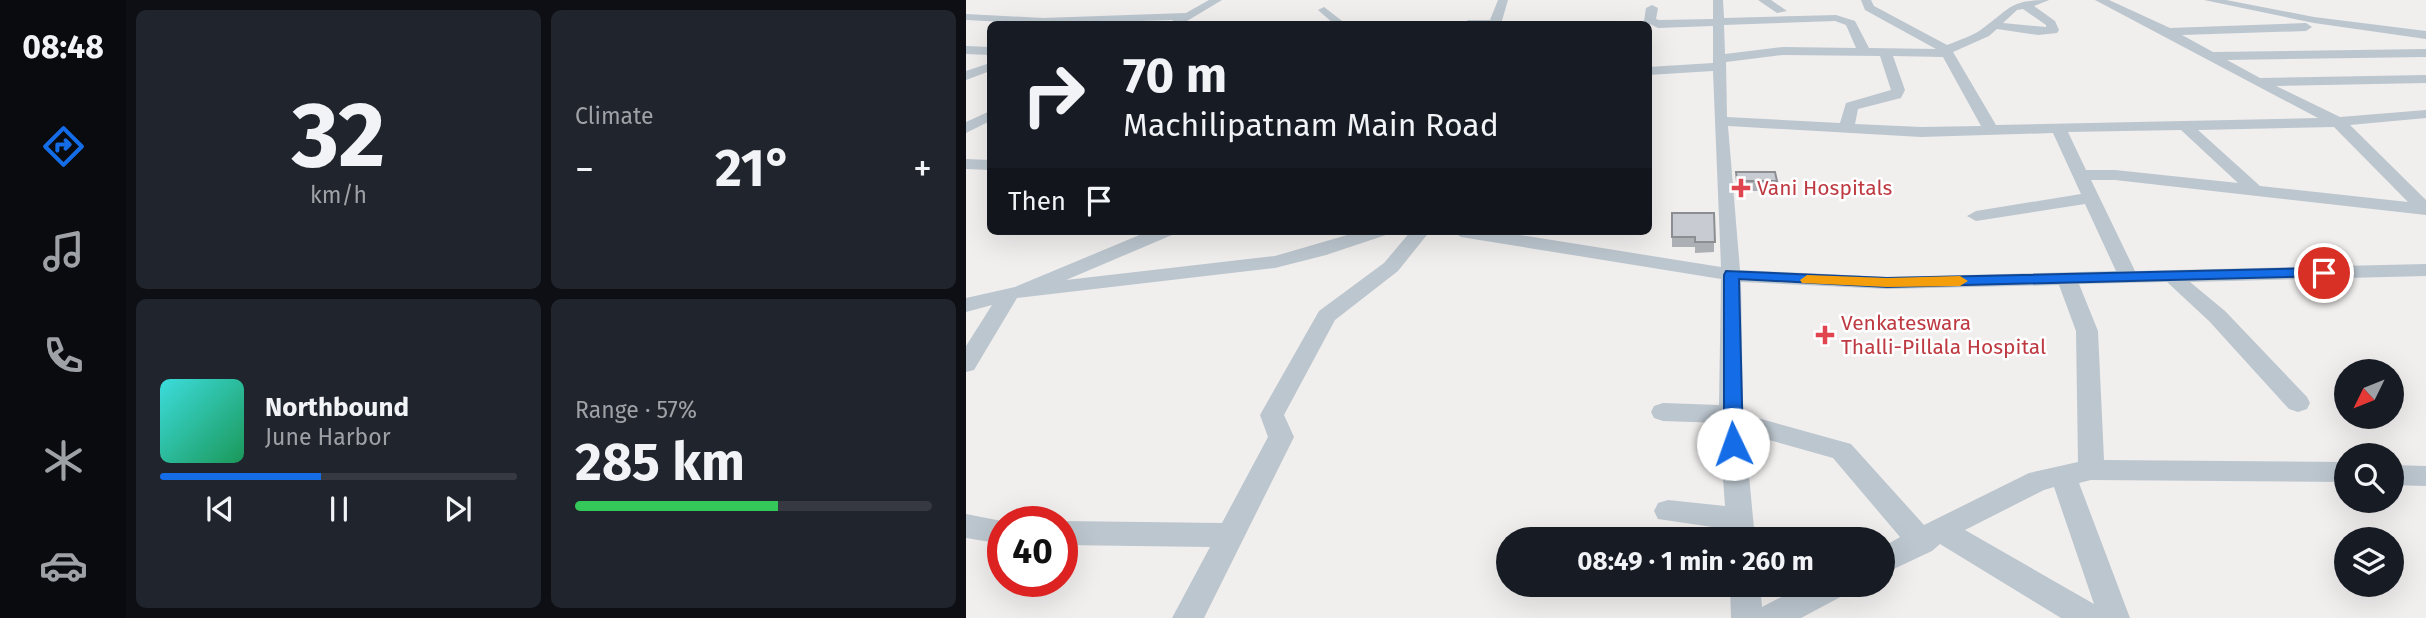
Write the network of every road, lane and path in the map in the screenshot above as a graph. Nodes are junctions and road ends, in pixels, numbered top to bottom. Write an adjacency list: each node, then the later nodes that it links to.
1 (1217, 0): 13 (street)
2 (1503, 0): 17 (street)
3 (1718, 0): 20 (street)
4 (1763, 0): 12 (street)
5 (1866, 0): 30 (street)
6 (2044, 0): 9 (street)
7 (2100, 0): 24 (street)
8 (2209, 0): 22 (street)
9 (2023, 4): 21 (street); 21 (street)
10 (1652, 8): 18 (street)
11 (1324, 10): 16 (street)
12 (1781, 11)
13 (1189, 16): 14 (street); 15 (street)
14 (966, 17)
15 (1180, 21)
16 (1337, 21)
17 (1495, 21)
18 (1650, 21)
19 (1652, 22): 20 (street)
20 (1721, 23): 28 (street); 34 (street)
21 (1994, 25): 30 (street)
22 (2357, 25): 23 (street); 25 (street)
23 (2295, 27): 24 (street); 31 (street)
24 (2168, 32): 33 (street)
25 (2426, 35)
26 (966, 50): 27 (street)
27 (987, 51)
28 (1864, 51): 29 (street); 34 (street)
29 (1885, 51): 30 (street); 48 (street)
30 (1947, 52): 50 (street)
31 (2342, 53): 32 (street); 33 (street)
32 (2426, 53)
33 (2211, 56): 39 (street)
34 (1719, 63): 36 (street); 44 (street)
35 (987, 68): 37 (street)
36 (1652, 71)
37 (966, 76)
38 (2426, 79): 39 (street)
39 (2257, 82): 45 (street)
40 (966, 84): 41 (street)
41 (987, 85)
42 (2426, 114): 45 (street)
43 (987, 117): 47 (street)
44 (1720, 121): 48 (street); 64 (street)
45 (2338, 122): 46 (street); 56 (street)
46 (2184, 125): 49 (street); 54 (street)
47 (966, 128)
48 (1847, 128): 50 (street)
49 (2058, 128): 50 (street); 53 (street)
50 (1991, 130)
51 (966, 164): 52 (street)
52 (987, 165)
53 (2080, 175): 54 (street); 55 (street)
54 (2254, 189): 56 (street)
55 (2091, 198): 57 (street); 66 (street)
56 (2426, 209)
57 (1976, 216)
58 (1155, 235): 68 (street)
59 (1367, 235): 68 (street)
60 (1418, 235): 84 (street)
61 (1512, 235): 62 (street)
62 (1563, 239): 64 (street)
63 (2426, 270): 65 (street)
64 (1731, 275): 67 (street); 73 (street)
65 (2172, 276): 66 (street); 71 (street)
66 (2128, 277): 67 (street)
67 (2067, 279): 75 (street)
68 (1016, 293): 69 (street); 70 (street)
69 (966, 305)
70 (966, 364)
71 (2298, 403)
72 (1662, 412): 73 (street)
73 (1731, 417): 81 (street); 85 (street)
74 (2334, 472): 75 (street)
75 (2077, 473): 85 (street); 93 (street)
76 (2404, 476): 77 (street)
77 (2426, 477)
78 (1668, 511): 80 (street)
79 (966, 526): 82 (street)
80 (1732, 527)
81 (1740, 527)
82 (987, 529)
83 (1078, 533): 84 (street)
84 (1230, 535): 89 (street)
85 (1931, 536): 86 (street); 92 (street)
86 (1895, 555)
87 (1746, 597): 90 (street)
88 (1812, 597): 91 (street)
89 (1188, 618)
90 (1747, 618)
91 (1771, 618)
92 (2088, 618)
93 (2114, 618)

